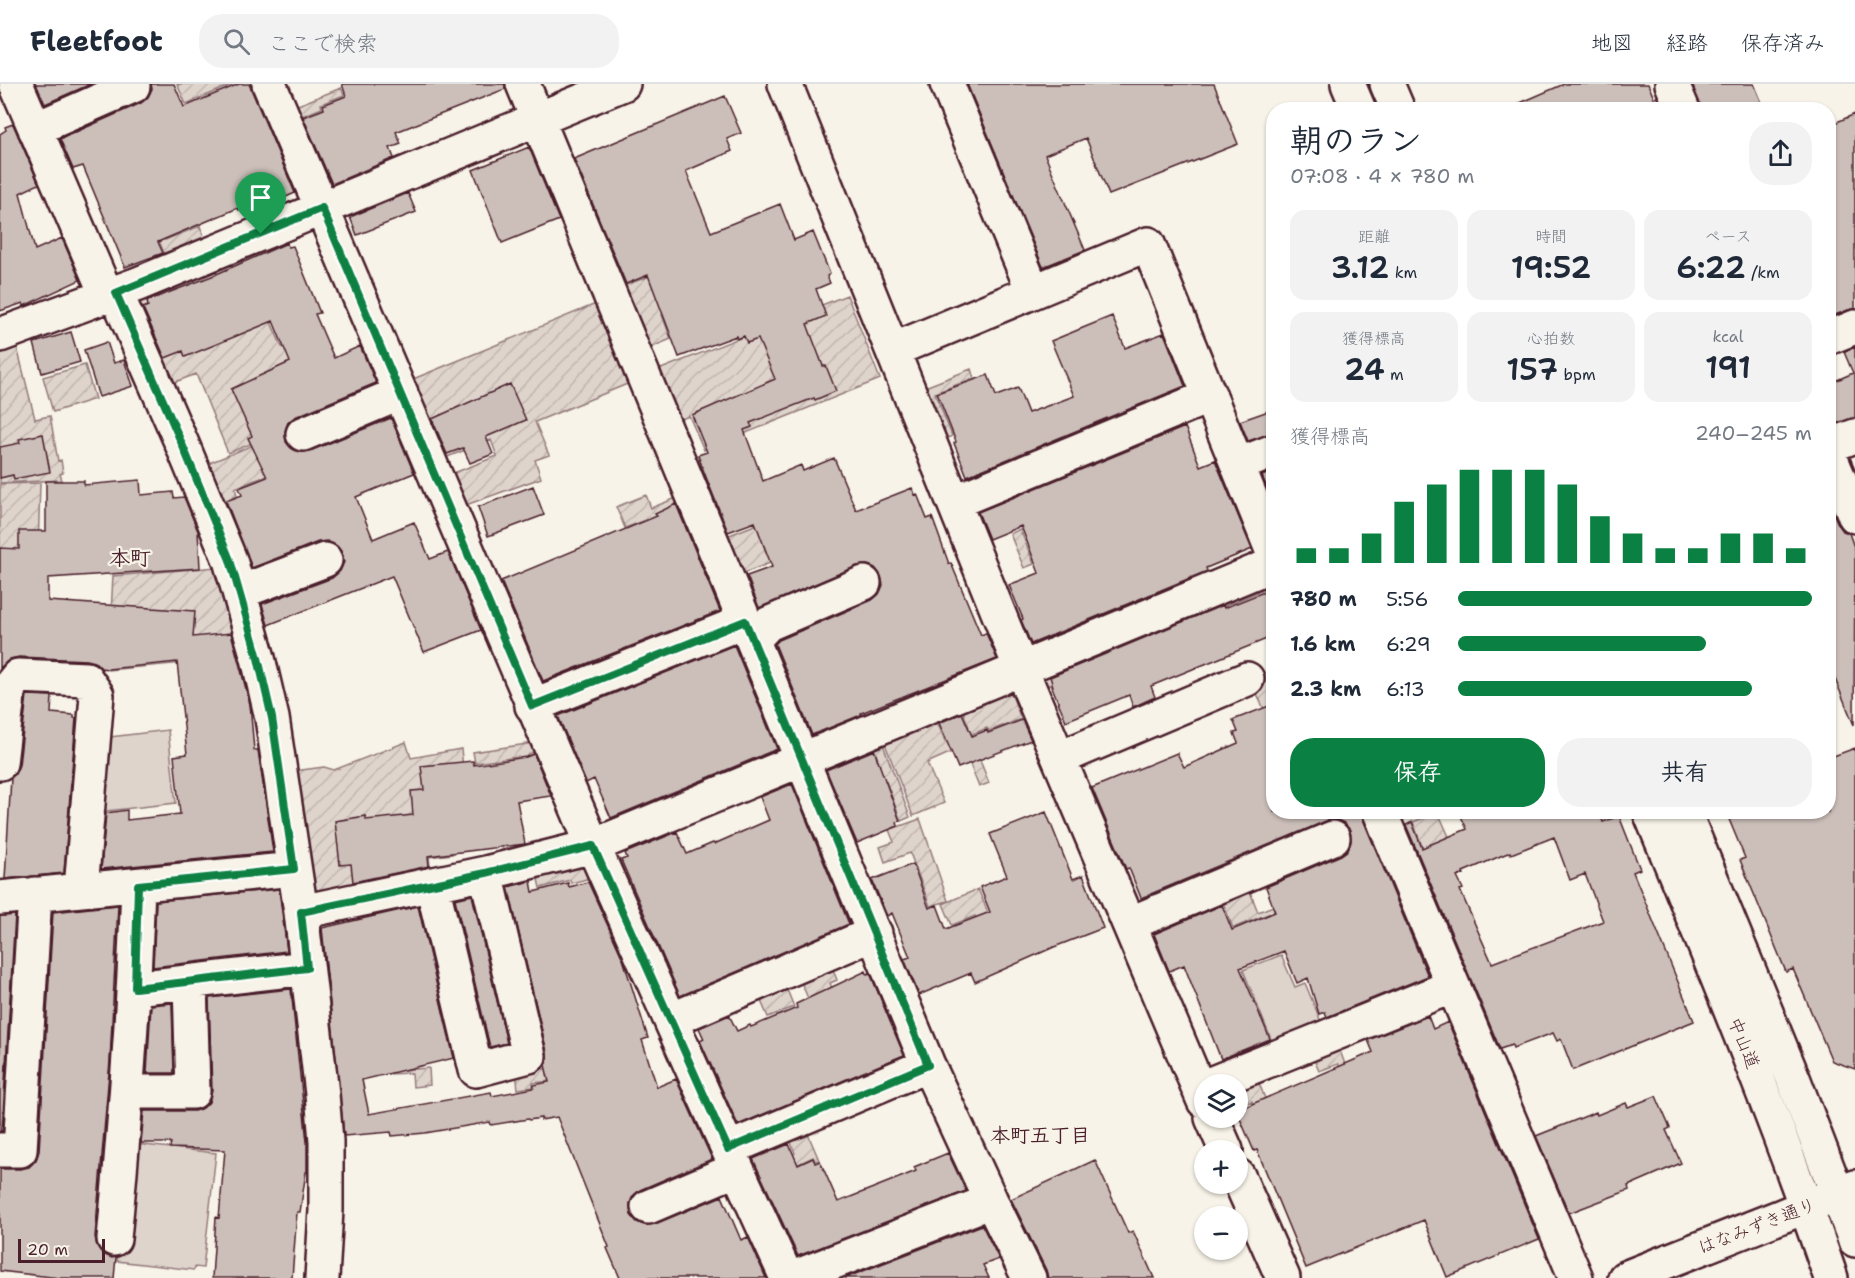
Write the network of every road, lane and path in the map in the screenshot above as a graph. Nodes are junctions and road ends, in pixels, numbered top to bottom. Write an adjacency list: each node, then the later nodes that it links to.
1 (16, 84): 15 (main road)
2 (269, 84): 16 (main road)
3 (523, 84): 14 (main road)
4 (623, 84): 14 (main road)
5 (785, 84): 22 (main road)
6 (947, 84): 17 (main road)
7 (1348, 84): 11 (main road)
8 (1387, 84): 12 (main road)
9 (1672, 84): 13 (main road)
10 (133, 87): 15 (main road)
11 (1356, 102)
12 (1395, 102)
13 (1680, 102)
14 (537, 120): 16 (main road); 38 (main road)
15 (35, 129): 18 (main road)
16 (322, 208): 18 (main road); 23 (main road)
17 (1033, 291): 22 (main road); 24 (main road)
18 (112, 294): 20 (main road); 37 (main road)
19 (1855, 327): 21 (main road)
20 (0, 335)
21 (1836, 335)
22 (893, 350): 31 (main road)
23 (401, 393): 25 (main road); 41 (main road)
24 (1210, 396): 29 (main road); 31 (main road)
25 (303, 434)
26 (1855, 436): 27 (main road)
27 (1836, 443)
28 (1266, 454): 29 (main road)
29 (1238, 465): 33 (main road)
30 (1836, 471): 32 (main road)
31 (954, 502): 39 (main road)
32 (1855, 516)
33 (1266, 535)
34 (324, 560): 37 (main road)
35 (1266, 567): 39 (main road)
36 (864, 583): 38 (main road)
37 (240, 592): 50 (main road)
38 (749, 631): 41 (main road); 43 (main road)
39 (1021, 669): 42 (main road); 43 (main road)
40 (1247, 679): 42 (main road)
41 (532, 706): 49 (main road)
42 (1060, 758): 58 (main road)
43 (802, 759): 49 (main road); 59 (main road)
44 (0, 763): 54 (main road)
45 (1383, 819): 62 (main road)
46 (1653, 819): 74 (main road, 中山道)
47 (1687, 819): 71 (main road, 中山道)
48 (1333, 838): 58 (main road)
49 (593, 846): 51 (main road); 64 (main road)
50 (294, 869): 53 (main road); 57 (main road)
51 (486, 873): 52 (main road); 52 (main road)
52 (432, 884): 57 (main road)
53 (138, 885): 54 (main road); 63 (main road)
54 (81, 889): 55 (main road)
55 (34, 894): 56 (main road); 69 (main road)
56 (0, 898)
57 (301, 912): 60 (main road)
58 (1129, 924): 66 (main road)
59 (875, 933): 64 (main road); 65 (main road)
60 (307, 968): 61 (main road); 79 (main road)
61 (190, 981): 63 (main road); 68 (main road)
62 (1453, 986): 67 (main road); 82 (main road)
63 (135, 988): 68 (main road)
64 (671, 1020): 70 (main road)
65 (928, 1065): 70 (main road); 73 (main road)
66 (1196, 1074)
67 (1248, 1077)
68 (128, 1092): 76 (main road)
69 (0, 1150)
70 (732, 1159): 75 (main road); 78 (main road)
71 (1847, 1191): 74 (main road, はなみずき通り); 77 (main road, 中山道)
72 (1246, 1194): 81 (main road)
73 (991, 1201): 78 (main road); 80 (main road)
74 (1807, 1207): 83 (main road, はなみずき通り); 84 (main road, 中山道)
75 (648, 1208)
76 (114, 1239)
77 (1855, 1240)
78 (783, 1276)
79 (321, 1278)
80 (1029, 1278)
81 (1283, 1278)
82 (1576, 1278)
83 (1625, 1278)
84 (1831, 1278)

